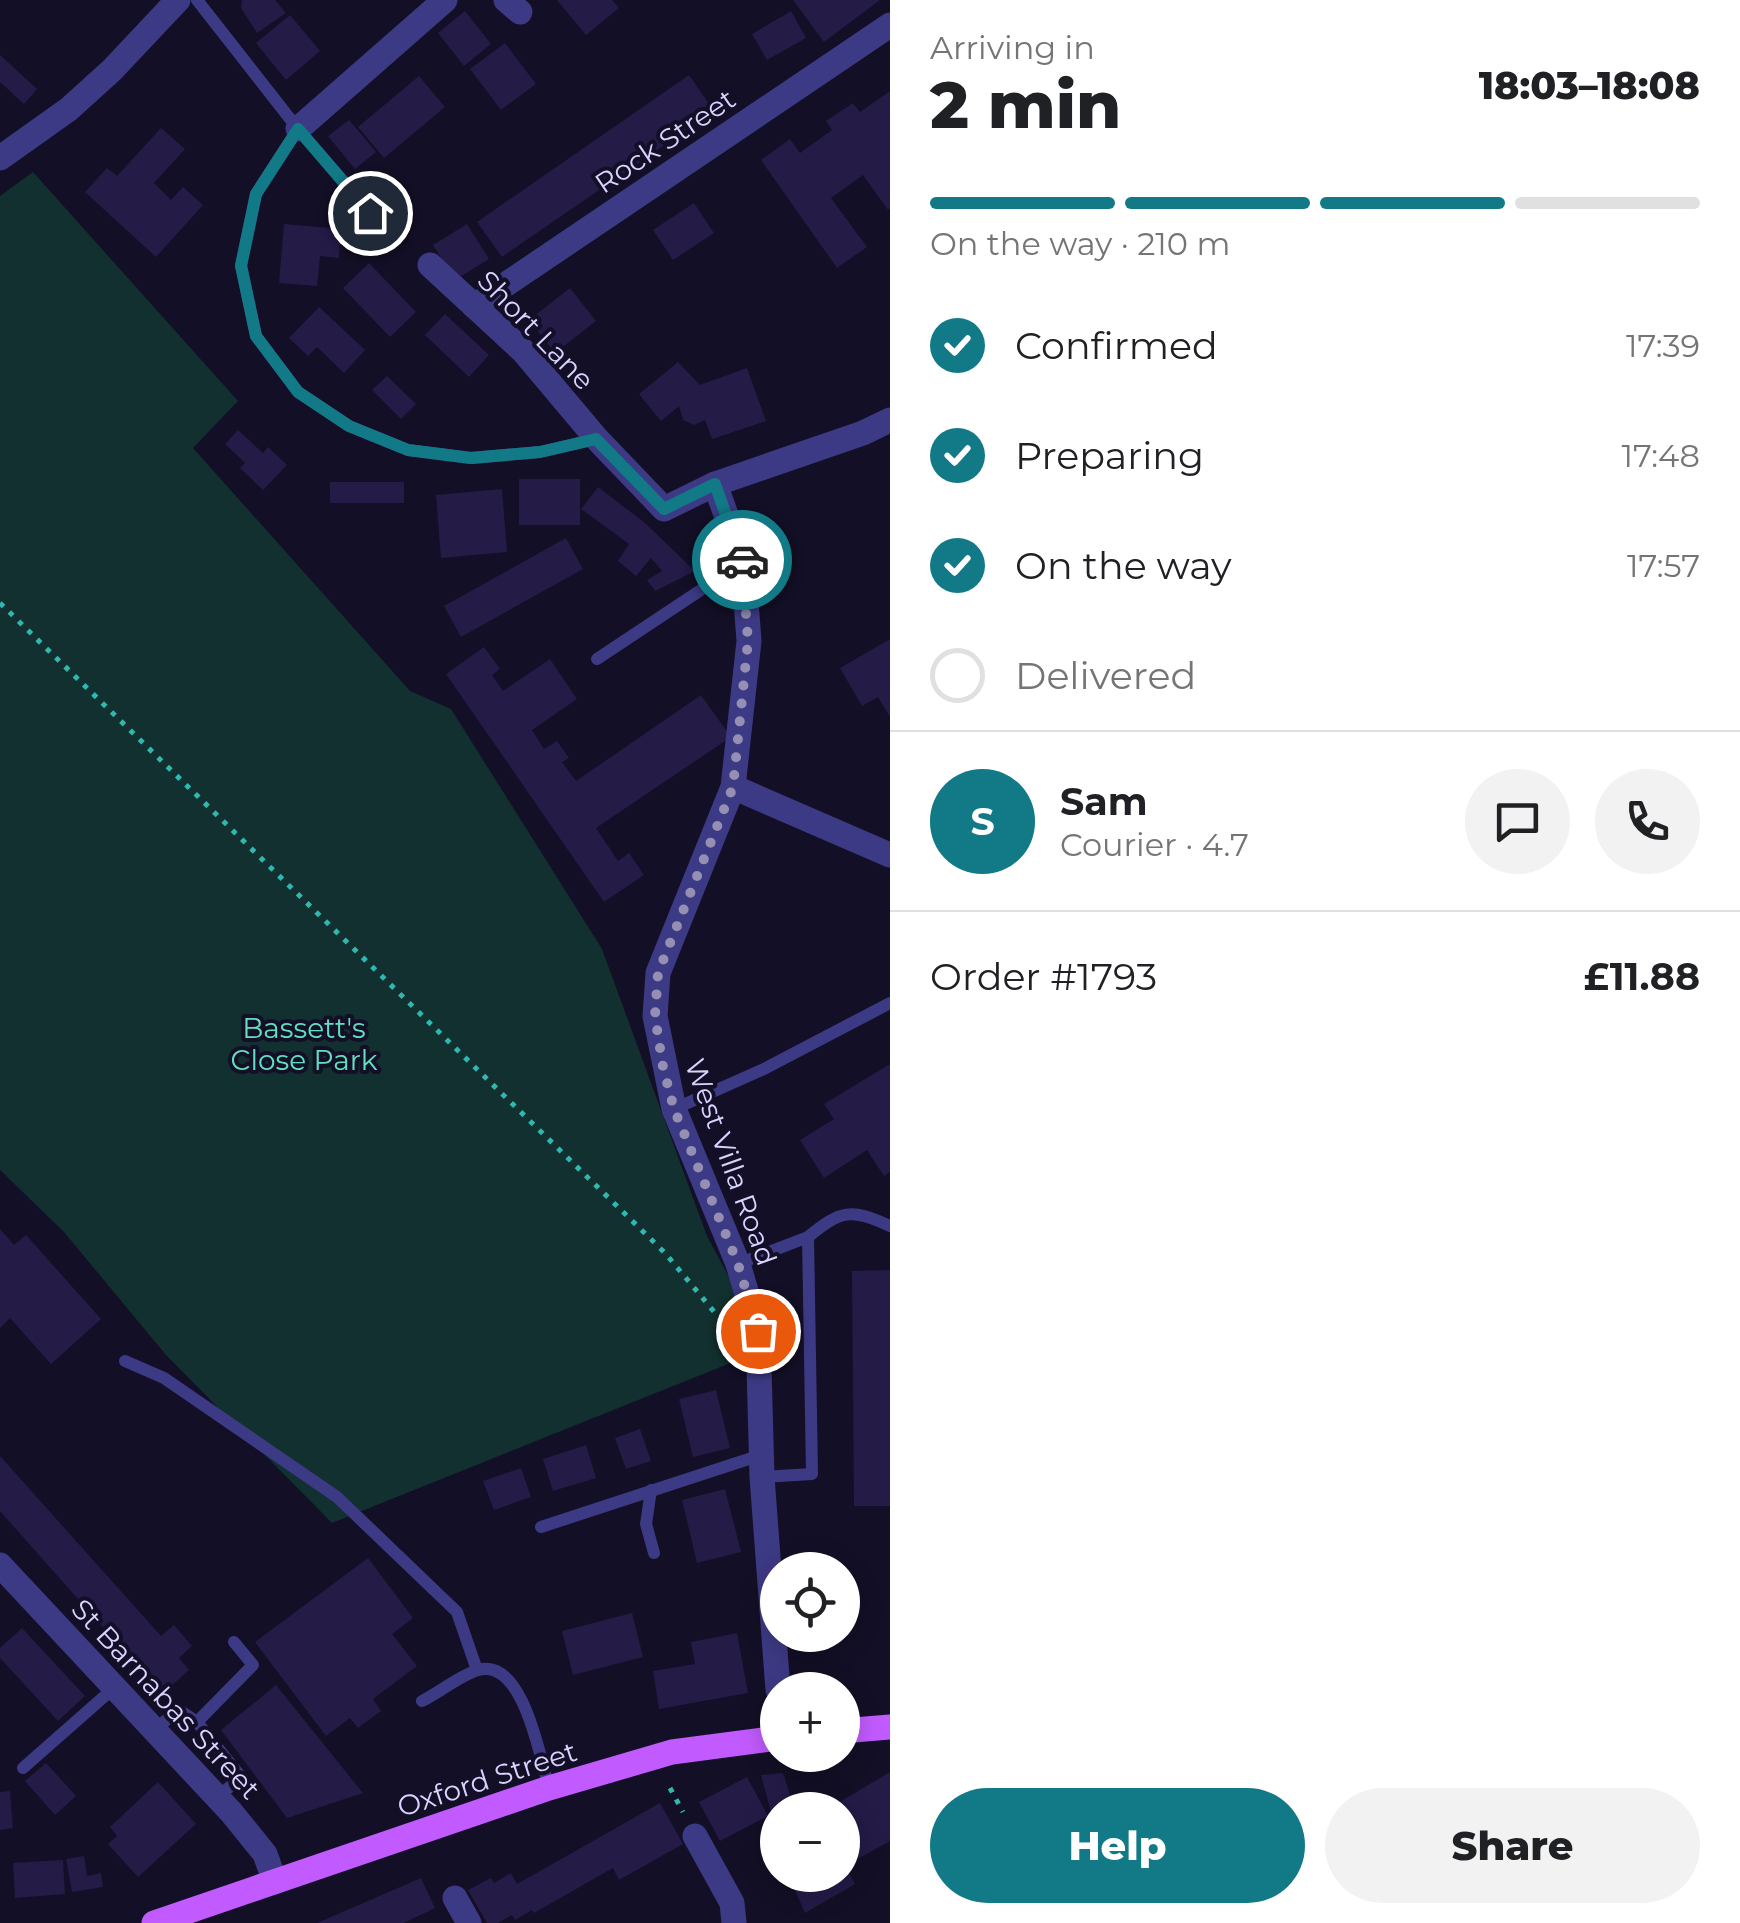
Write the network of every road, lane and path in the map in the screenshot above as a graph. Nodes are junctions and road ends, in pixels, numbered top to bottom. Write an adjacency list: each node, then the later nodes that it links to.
1 (178, 0): 6 (street)
2 (197, 0): 5 (lane)
3 (445, 0): 5 (street)
4 (890, 24): 9 (street, Rock Street)
5 (298, 129): 7 (lane); 11 (lane)
6 (0, 158)
7 (395, 241)
8 (430, 266): 9 (street, Short Lane)
9 (474, 306): 11 (street, Short Lane)
10 (890, 420): 12 (street)
11 (596, 439): 12 (street, Short Lane)
12 (715, 484): 13 (street, West Villa Road)
13 (742, 562): 15 (lane); 16 (street, West Villa Road)
14 (0, 603): 23 (path)
15 (596, 659)
16 (733, 787): 17 (street); 19 (street, West Villa Road)
17 (890, 855)
18 (890, 1003): 19 (lane)
19 (674, 1109): 22 (street, West Villa Road)
20 (890, 1226): 21 (lane)
21 (808, 1237): 22 (lane); 25 (lane)
22 (738, 1264): 23 (street, West Villa Road)
23 (758, 1331): 25 (street, West Villa Road)
24 (125, 1361): 31 (lane)
25 (761, 1466): 26 (lane); 32 (street, West Villa Road)
26 (651, 1490): 27 (lane); 28 (lane)
27 (541, 1527)
28 (654, 1553)
29 (0, 1565): 33 (street, St Barnabas Street)
30 (234, 1642): 35 (lane)
31 (477, 1670): 34 (lane); 41 (lane)
32 (777, 1672)
33 (115, 1686): 37 (street, St Barnabas Street); 40 (lane)
34 (422, 1702)
35 (197, 1722): 37 (lane); 42 (lane)
36 (890, 1726): 38 (main road)
37 (155, 1729): 42 (street, St Barnabas Street)
38 (860, 1729)
39 (760, 1740): 41 (main road, Oxford Street)
40 (23, 1768)
41 (550, 1788): 44 (main road, Oxford Street)
42 (218, 1797): 44 (street, St Barnabas Street)
43 (696, 1836): 48 (street)
44 (276, 1882): 46 (main road, Oxford Street)
45 (455, 1898): 47 (street)
46 (157, 1923)
47 (469, 1923)
48 (734, 1923)

